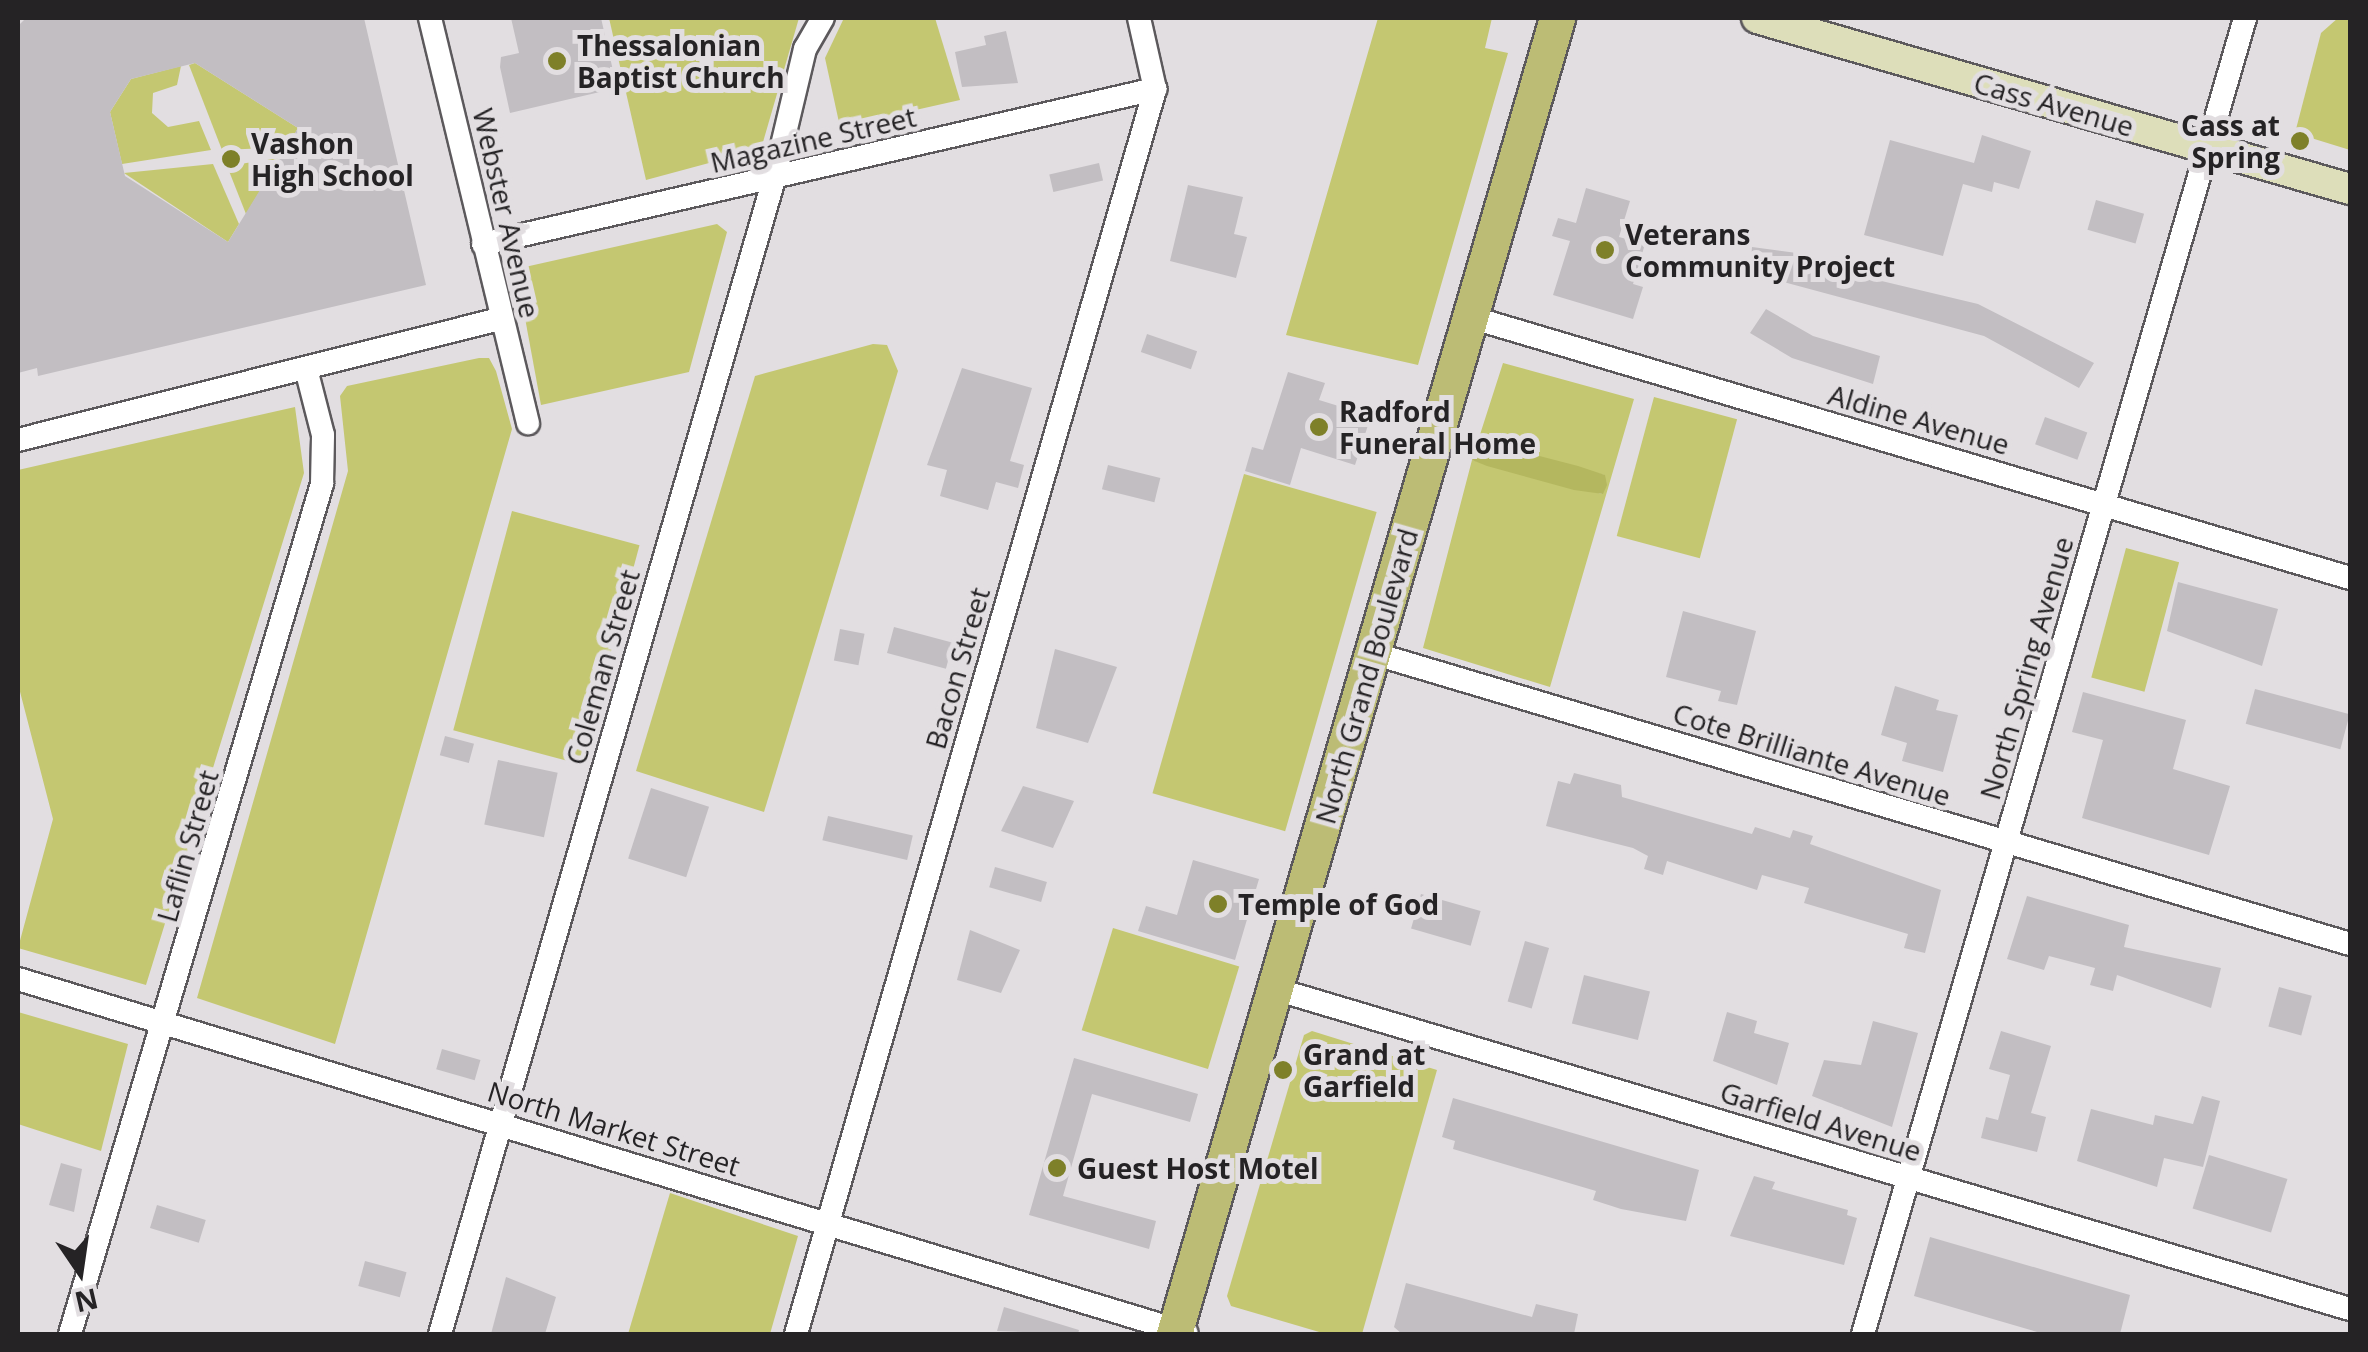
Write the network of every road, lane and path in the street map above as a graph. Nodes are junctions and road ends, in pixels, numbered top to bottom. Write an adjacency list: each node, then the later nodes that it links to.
1 (430, 18): 11 (street, Webster Avenue)
2 (823, 18): 9 (street, Coleman Street)
3 (1139, 18): 7 (street, Bacon Street)
4 (1557, 18): 12 (main road, North Grand Boulevard)
5 (1757, 18): 8 (main road, Cass Avenue)
6 (2245, 18): 8 (street, North Spring Avenue)
7 (1155, 89): 9 (street, Magazine Street); 27 (street, Bacon Street)
8 (2206, 148): 10 (main road, Cass Avenue); 17 (street, North Spring Avenue)
9 (774, 179): 11 (street, Magazine Street); 25 (street, Coleman Street)
10 (2350, 189)
11 (483, 244): 13 (street, Webster Avenue)
12 (1470, 318): 17 (street, Aldine Avenue); 19 (main road, North Grand Boulevard)
13 (501, 319): 14 (street); 15 (street, Webster Avenue)
14 (306, 369): 16 (street); 24 (street, Laflin Street)
15 (528, 423)
16 (18, 440)
17 (2104, 505): 18 (street, Aldine Avenue); 20 (street, North Spring Avenue)
18 (2350, 578)
19 (1372, 653): 20 (street, Cote Brilliante Avenue); 23 (main road, North Grand Boulevard)
20 (2007, 843): 21 (street, Cote Brilliante Avenue); 26 (street, North Spring Avenue)
21 (2350, 944)
22 (18, 979): 24 (street, North Market Street)
23 (1275, 989): 26 (street, Garfield Avenue); 29 (main road, North Grand Boulevard)
24 (168, 1024): 25 (street, North Market Street); 30 (street, Laflin Street)
25 (502, 1125): 27 (street, North Market Street); 31 (street, Coleman Street)
26 (1909, 1179): 28 (street, Garfield Avenue); 33 (street, North Spring Avenue)
27 (826, 1227): 29 (street, North Market Street); 32 (street, Bacon Street)
28 (2350, 1309)
29 (1181, 1333)
30 (70, 1334)
31 (440, 1334)
32 (796, 1334)
33 (1863, 1334)

